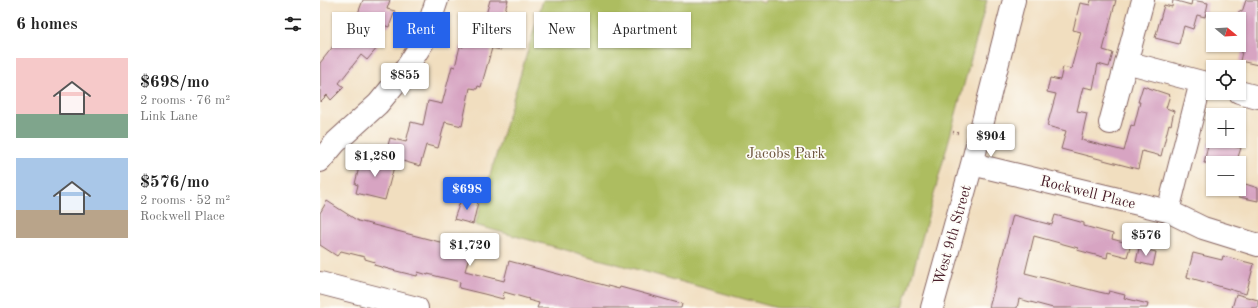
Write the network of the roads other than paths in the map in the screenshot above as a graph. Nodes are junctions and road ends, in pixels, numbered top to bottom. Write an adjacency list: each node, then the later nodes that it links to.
1 (437, 0): 10 (street)
2 (1014, 0): 11 (street, West 9th Street)
3 (1143, 0): 4 (street)
4 (1126, 62): 5 (street); 9 (street)
5 (1206, 84)
6 (1206, 87): 12 (street)
7 (1246, 94): 8 (street)
8 (1258, 97)
9 (1110, 123)
10 (320, 161)
11 (972, 164): 12 (street, Rockwell Place); 15 (street, West 9th Street)
12 (1168, 211): 13 (street, Rockwell Place)
13 (1258, 245)
14 (320, 283): 16 (street)
15 (936, 307)
16 (415, 308)

